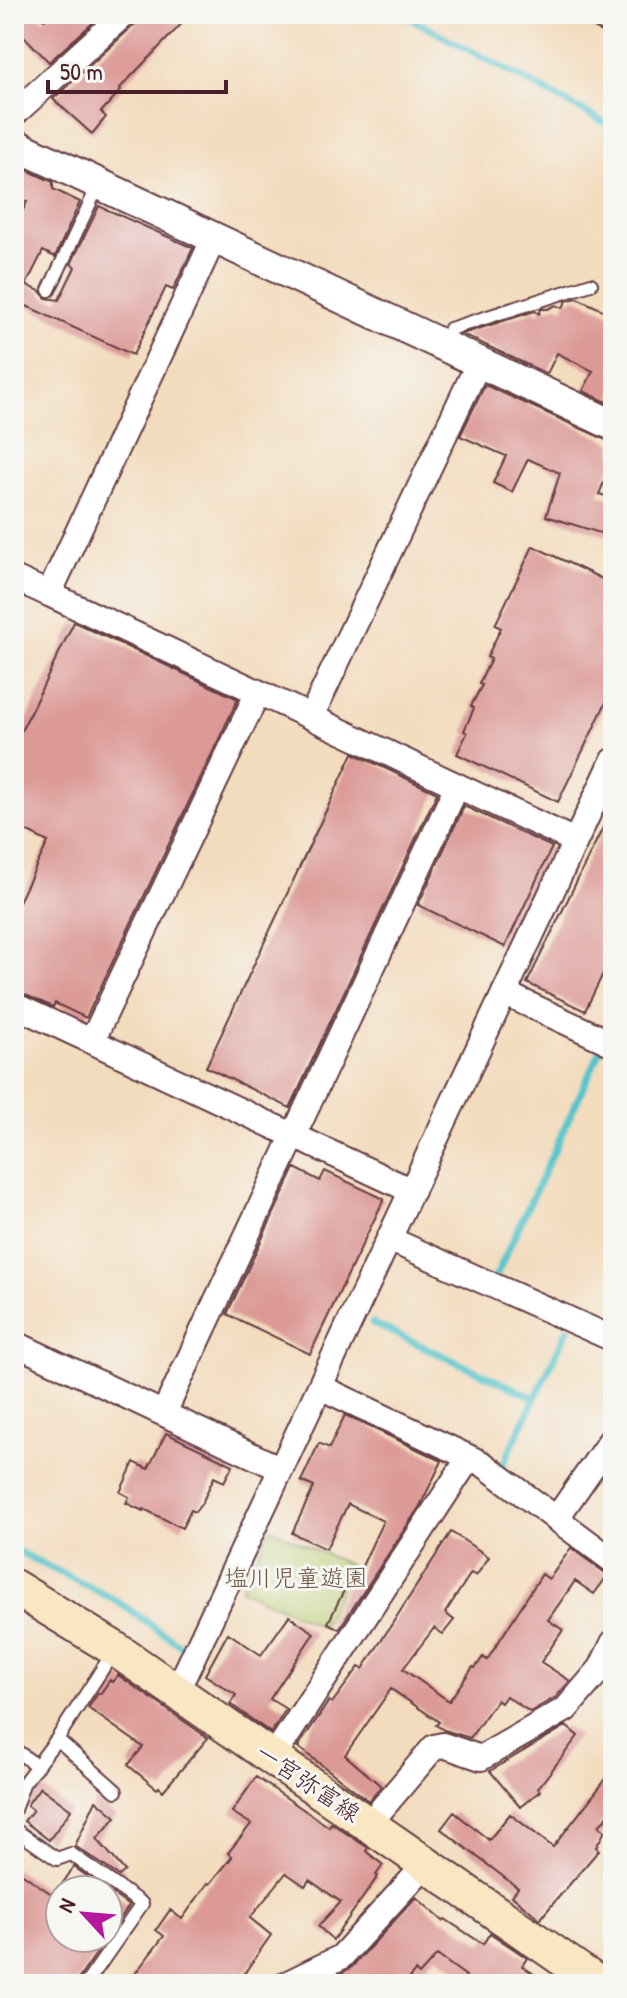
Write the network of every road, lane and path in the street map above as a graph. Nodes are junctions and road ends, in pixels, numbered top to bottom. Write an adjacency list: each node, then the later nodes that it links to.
1 (124, 14): 2 (street)
2 (14, 114)
3 (14, 144): 4 (street)
4 (99, 184): 5 (street); 7 (lane)
5 (214, 238): 8 (street); 12 (street)
6 (591, 284): 8 (lane)
7 (49, 290)
8 (442, 345): 9 (street)
9 (479, 362): 10 (street); 14 (street)
10 (613, 425)
11 (14, 578): 12 (street)
12 (49, 594): 13 (street)
13 (258, 692): 14 (street); 20 (street)
14 (311, 717): 16 (street)
15 (613, 761): 17 (street)
16 (457, 786): 17 (street); 22 (street)
17 (575, 841): 18 (street)
18 (504, 993): 21 (street); 23 (street)
19 (14, 1005): 20 (street)
20 (92, 1041): 22 (street)
21 (613, 1044)
22 (294, 1135): 23 (street); 28 (street)
23 (412, 1191): 24 (street)
24 (389, 1239): 25 (street); 27 (street)
25 (613, 1339)
26 (14, 1343): 28 (street)
27 (320, 1387): 30 (street); 31 (street)
28 (164, 1413): 31 (street)
29 (613, 1437): 32 (street)
30 (469, 1458): 32 (street); 40 (street)
31 (281, 1469): 37 (street)
32 (556, 1519): 33 (street)
33 (613, 1561)
34 (14, 1587): 36 (main road, 一宮弥富線)
35 (613, 1643): 44 (street)
36 (115, 1649): 37 (main road, 一宮弥富線); 38 (lane)
37 (177, 1691): 40 (main road, 一宮弥富線)
38 (57, 1739): 41 (lane); 42 (lane)
39 (14, 1749): 41 (lane)
40 (272, 1759): 44 (main road, 一宮弥富線)
41 (37, 1766): 43 (lane)
42 (116, 1791)
43 (14, 1810)
44 (368, 1825): 46 (main road, 一宮弥富線)
45 (14, 1829): 48 (lane)
46 (426, 1864): 47 (main road, 一宮弥富線); 49 (street)
47 (596, 1978)
48 (86, 1984)
49 (286, 1984)

